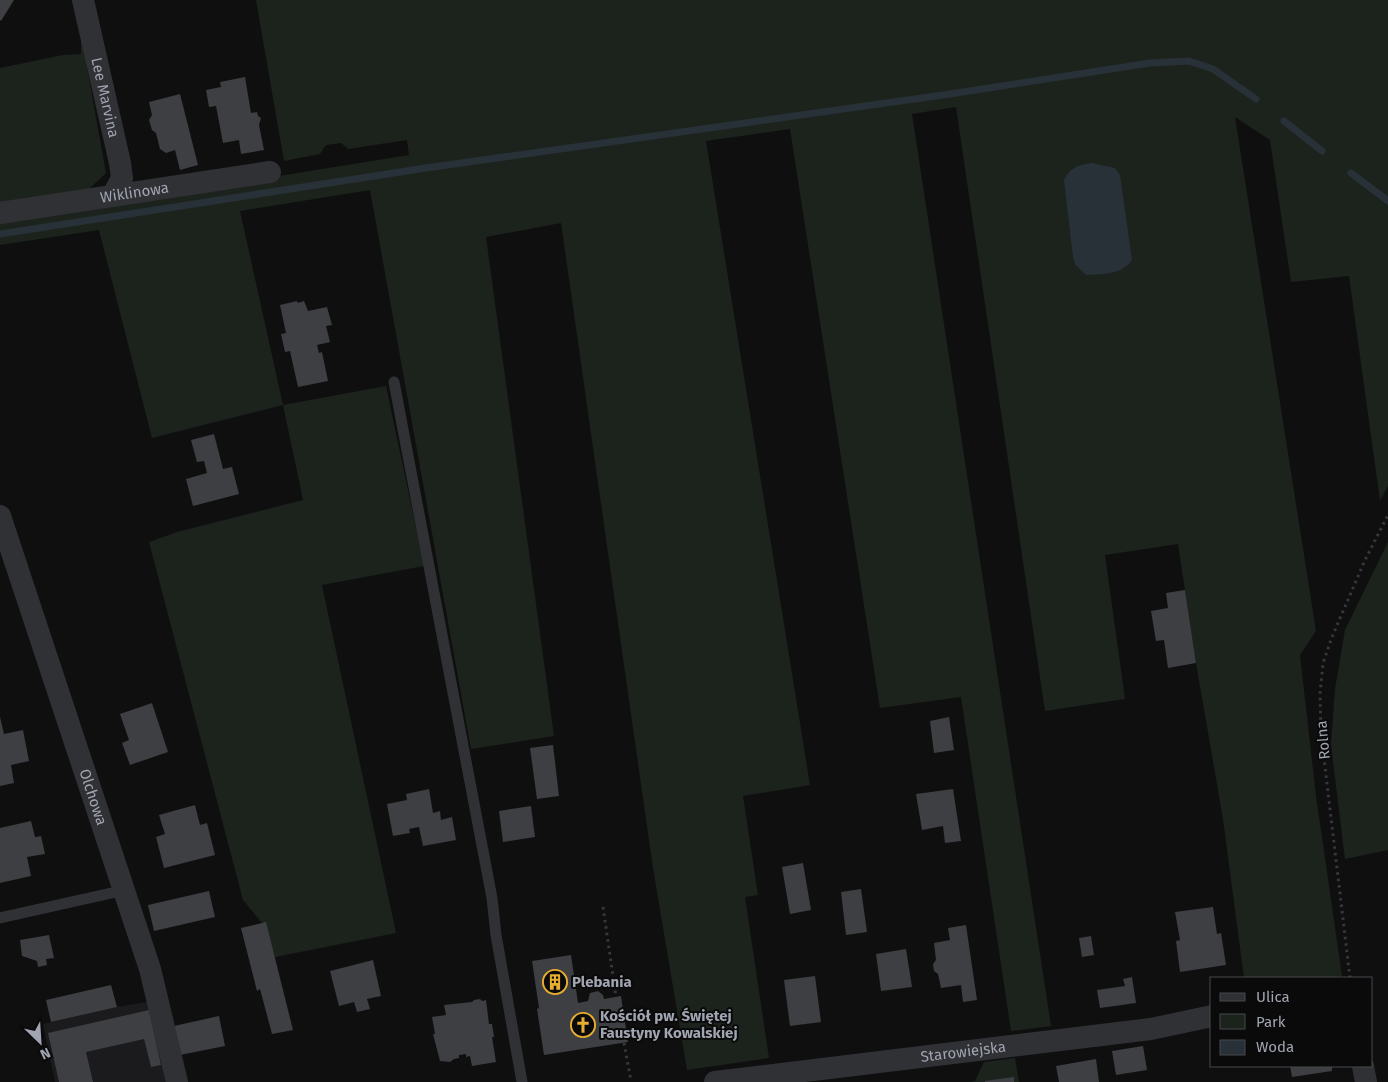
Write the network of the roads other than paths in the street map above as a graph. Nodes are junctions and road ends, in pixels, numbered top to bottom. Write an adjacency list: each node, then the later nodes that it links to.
1 (83, 0): 3 (street, Lee Marvina)
2 (270, 172): 3 (street, Wiklinowa)
3 (113, 195): 4 (street, Wiklinowa)
4 (0, 213)
5 (394, 382): 12 (lane)
6 (0, 516): 7 (street, Olchowa)
7 (125, 890): 8 (lane); 11 (street, Olchowa)
8 (0, 918)
9 (1210, 1016): 13 (street, Starowiejska)
10 (1363, 1067): 14 (street)
11 (178, 1082)
12 (522, 1082)
13 (715, 1082)
14 (1366, 1082)

